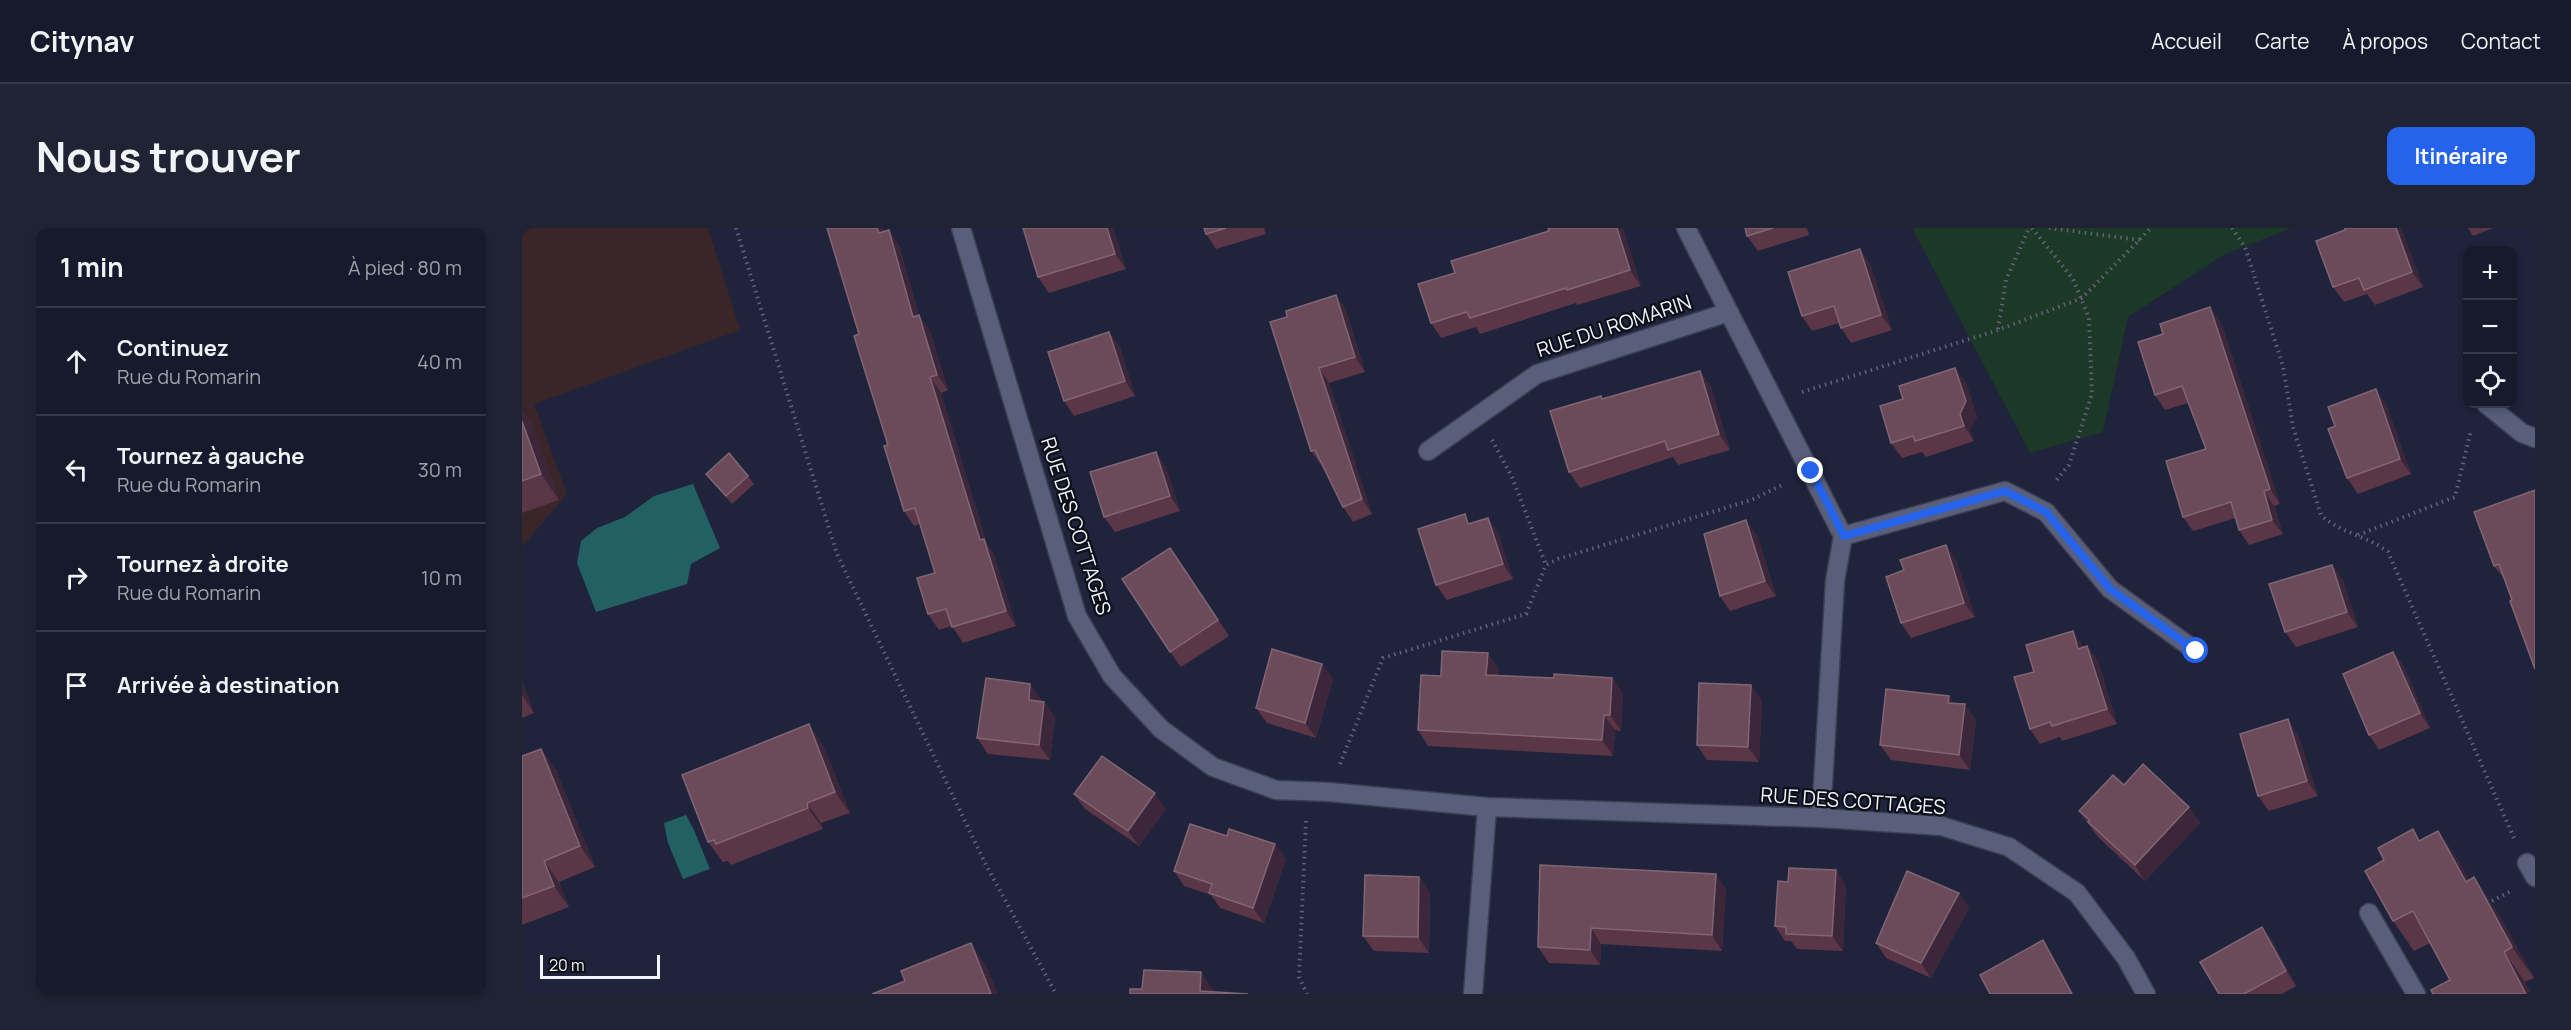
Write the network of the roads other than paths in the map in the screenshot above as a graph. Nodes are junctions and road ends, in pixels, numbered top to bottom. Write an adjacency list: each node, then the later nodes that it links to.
1 (961, 228): 9 (street, RUE DES COTTAGES)
2 (1686, 228): 3 (street, RUE DU ROMARIN)
3 (1729, 312): 6 (street, RUE DU ROMARIN); 7 (street, RUE DU ROMARIN)
4 (2491, 408): 5 (street)
5 (2535, 438)
6 (1428, 451)
7 (1844, 536): 8 (street); 10 (street)
8 (2196, 651)
9 (1487, 807): 10 (street, RUE DES COTTAGES); 12 (street)
10 (1821, 818): 13 (street, RUE DES COTTAGES)
11 (2369, 912): 14 (street)
12 (1473, 994)
13 (2146, 994)
14 (2416, 994)

